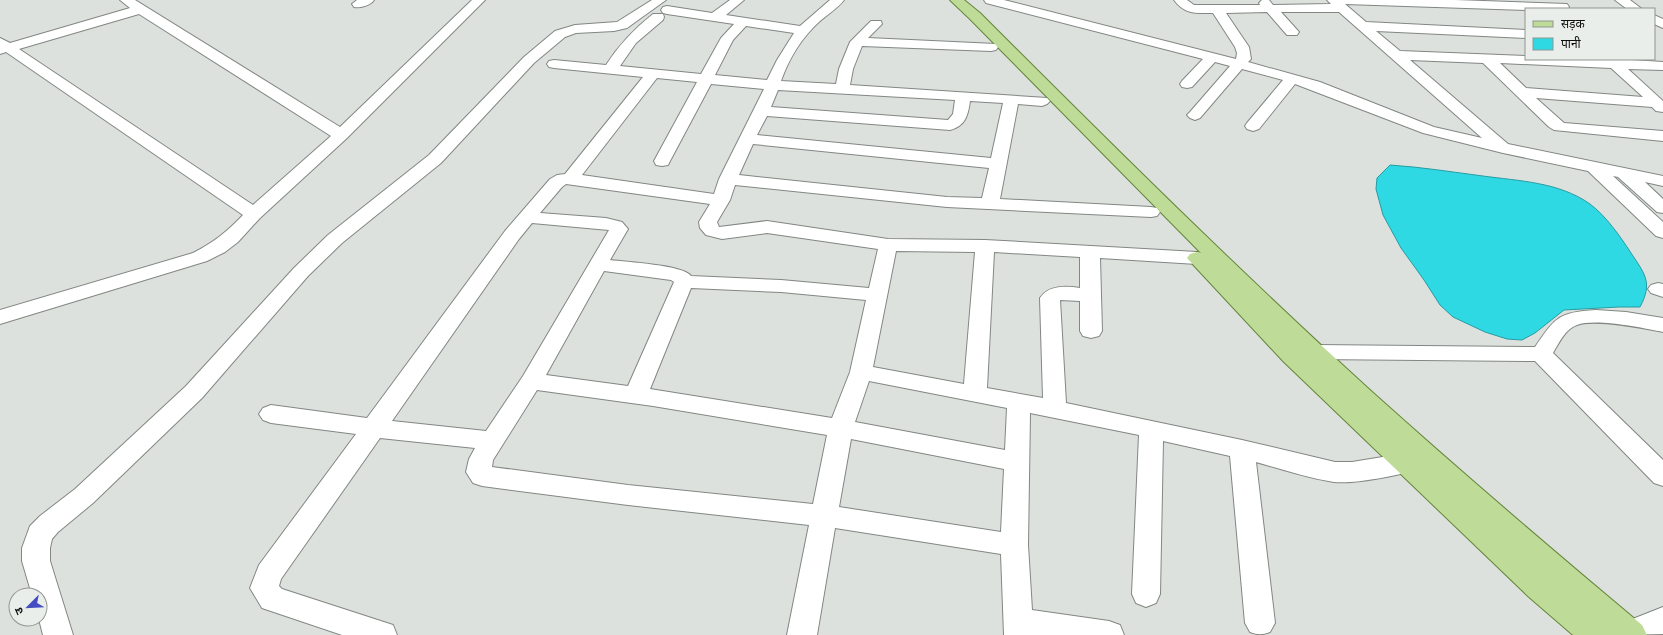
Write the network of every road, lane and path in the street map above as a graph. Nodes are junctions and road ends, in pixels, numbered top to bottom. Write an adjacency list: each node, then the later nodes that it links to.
1 (126, 0): 16 (street)
2 (479, 0): 52 (street)
3 (681, 0): 13 (street)
4 (738, 0): 18 (street)
5 (836, 0): 22 (street)
6 (941, 0): 27 (main road)
7 (956, 0): 81 (main road)
8 (990, 0): 29 (street)
9 (1180, 0): 17 (street)
10 (1621, 0): 15 (street)
11 (1336, 3): 12 (street); 14 (street); 21 (street)
12 (1266, 4): 17 (street); 23 (street)
13 (663, 5): 18 (street); 37 (street); 104 (street)
14 (1561, 5)
15 (1634, 8)
16 (141, 9): 26 (street); 52 (street)
17 (1217, 9): 35 (street)
18 (715, 17): 19 (street)
19 (742, 22): 22 (street); 39 (street)
20 (876, 24): 25 (street)
21 (1363, 26): 24 (street); 28 (street)
22 (802, 30): 42 (street)
23 (1292, 32)
24 (1525, 34)
25 (857, 42): 27 (street); 43 (street)
26 (3, 47): 67 (street)
27 (991, 47): 47 (main road)
28 (1396, 55): 30 (street); 55 (street)
29 (1212, 58): 35 (street); 41 (street)
30 (1488, 59): 31 (street); 44 (street)
31 (1525, 60)
32 (1529, 60): 33 (street)
33 (1612, 62): 36 (street); 48 (street)
34 (554, 64): 37 (street)
35 (1240, 65): 40 (street); 50 (street)
36 (1663, 66)
37 (610, 70): 38 (street)
38 (653, 74): 39 (street); 60 (street)
39 (706, 78): 42 (street); 56 (street)
40 (1292, 78): 51 (street); 55 (street)
41 (1187, 84)
42 (771, 85): 43 (street); 49 (street)
43 (842, 90): 45 (street)
44 (1523, 92): 48 (street); 53 (street)
45 (963, 96): 46 (street); 49 (street)
46 (1011, 99): 47 (street); 57 (street)
47 (1042, 101): 66 (main road)
48 (1659, 102)
49 (762, 111): 54 (street)
50 (1195, 115)
51 (1253, 126)
52 (341, 135): 67 (street)
53 (1663, 136)
54 (749, 139): 57 (street); 61 (street)
55 (1503, 148): 58 (street)
56 (662, 161)
57 (998, 164): 64 (street)
58 (1594, 167): 59 (street); 69 (street)
59 (1623, 173): 62 (street); 65 (street)
60 (570, 179): 63 (street); 68 (street)
61 (728, 179): 63 (street); 64 (street)
62 (1663, 181)
63 (721, 200): 70 (street)
64 (990, 204): 66 (street)
65 (1663, 208)
66 (1151, 212): 73 (main road)
67 (254, 214): 78 (street)
68 (528, 217): 74 (street); 91 (street)
69 (1663, 232)
70 (888, 245): 71 (street); 76 (street)
71 (985, 246): 72 (street); 85 (street)
72 (1090, 252): 73 (street); 77 (street)
73 (1197, 258): 96 (main road)
74 (599, 265): 75 (street); 84 (street)
75 (684, 282): 76 (street); 86 (street)
76 (877, 295): 83 (street)
77 (1091, 296): 80 (street); 88 (street)
78 (0, 317)
79 (1663, 325): 82 (street)
80 (1092, 331)
81 (1316, 352): 82 (street); 109 (main road)
82 (1541, 354): 97 (street)
83 (860, 372): 85 (street); 90 (street)
84 (531, 381): 86 (street); 93 (street)
85 (975, 393): 87 (street)
86 (636, 394): 90 (street)
87 (1019, 402): 88 (street); 95 (street)
88 (1055, 409): 92 (street)
89 (271, 414): 91 (street)
90 (841, 427): 95 (street); 98 (street)
91 (373, 428): 93 (street); 105 (street)
92 (1151, 429): 94 (street); 100 (street)
93 (492, 440): 98 (street)
94 (1242, 449): 96 (street); 102 (street)
95 (1017, 462): 99 (street)
96 (1407, 463): 108 (main road)
97 (1663, 476)
98 (825, 516): 99 (street); 106 (street)
99 (1014, 545): 103 (street)
100 (1146, 594)
101 (1663, 620): 109 (street)
102 (1260, 623)
103 (1018, 628): 107 (street)
104 (58, 635)
105 (382, 635)
106 (802, 635)
107 (1109, 635)
108 (1596, 635)
109 (1631, 635)

